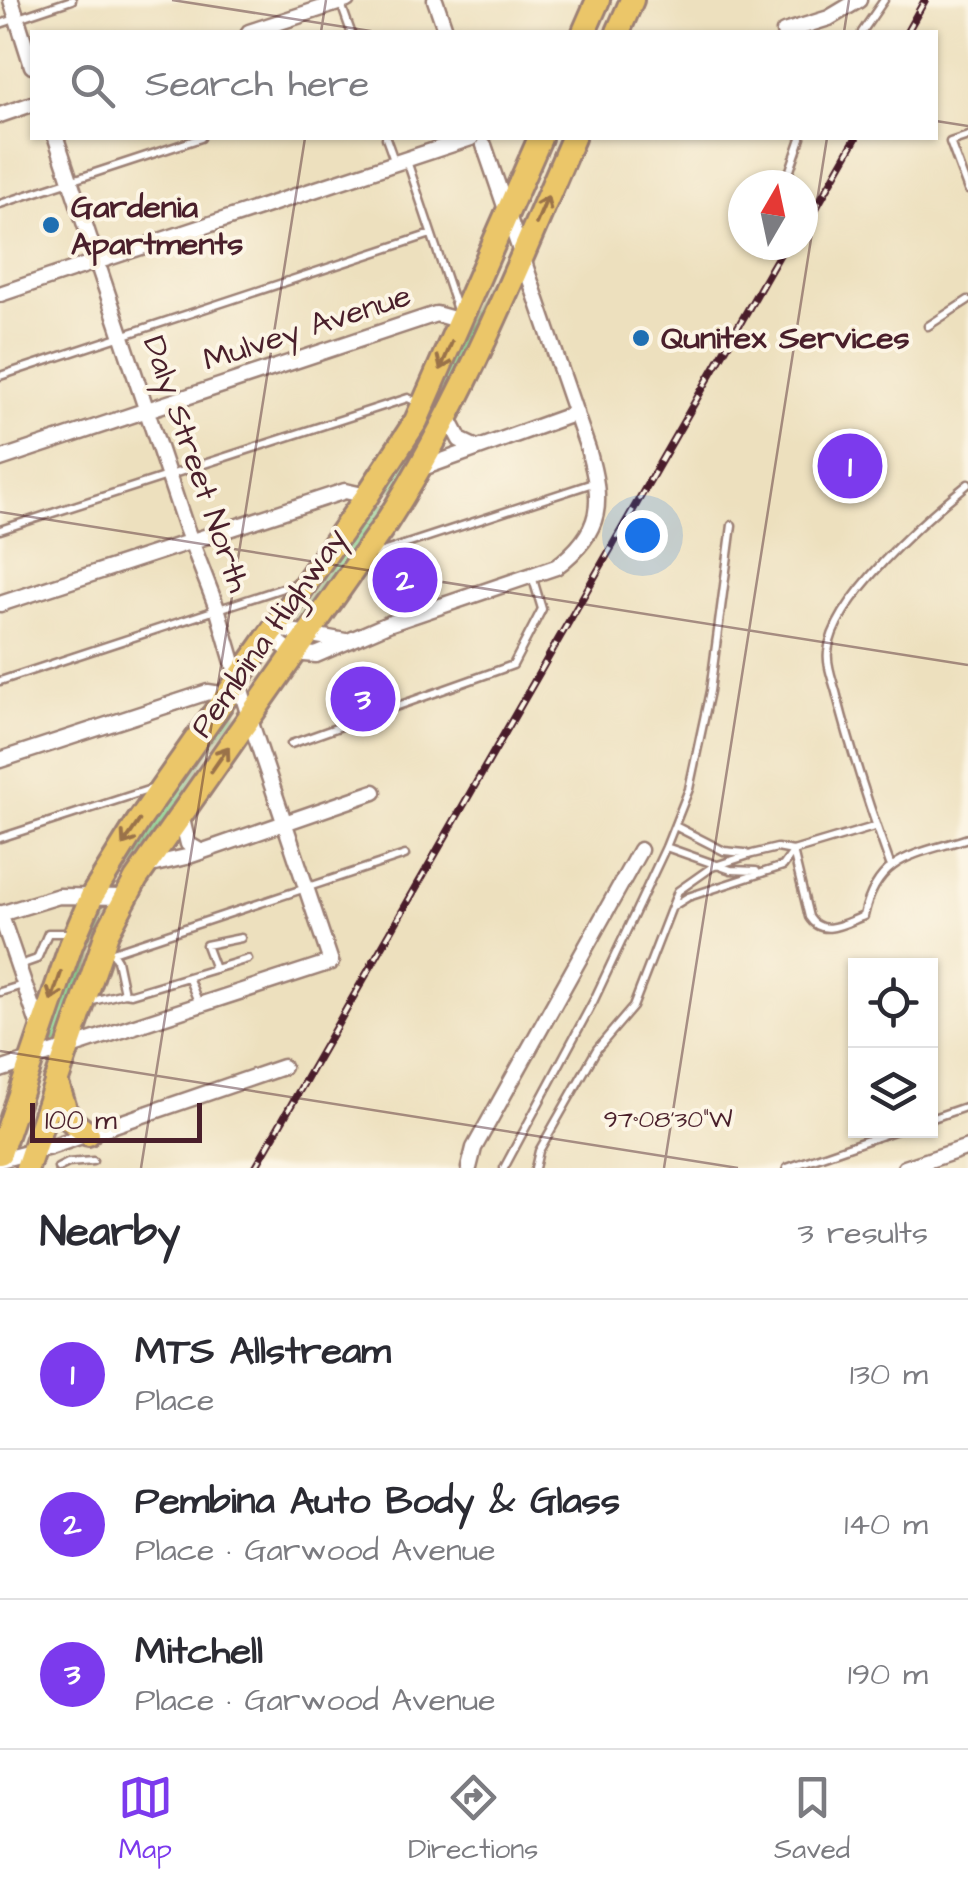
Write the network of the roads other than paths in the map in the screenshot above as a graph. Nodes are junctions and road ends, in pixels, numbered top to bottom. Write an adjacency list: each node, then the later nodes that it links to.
1 (10, 0): 9 (street)
2 (72, 0): 9 (lane)
3 (435, 0): 14 (street)
4 (598, 0): 15 (main road)
5 (632, 0): 16 (main road)
6 (860, 0): 11 (street)
7 (884, 0): 17 (lane)
8 (342, 1): 12 (street); 13 (lane)
9 (17, 18): 10 (lane); 18 (street)
10 (0, 24)
11 (814, 28)
12 (255, 30)
13 (349, 30)
14 (445, 30)
15 (585, 30)
16 (620, 30)
17 (863, 30)
18 (30, 60)
19 (30, 105): 20 (street)
20 (0, 114)
21 (968, 136): 32 (lane)
22 (57, 140): 31 (street, Daly Street North)
23 (194, 140): 31 (lane)
24 (387, 140): 29 (lane)
25 (479, 140): 29 (street); 34 (street)
26 (539, 140): 34 (main road, Pembina Highway)
27 (572, 140): 38 (main road, Pembina Highway, one-way to 27)
28 (800, 140): 30 (lane)
29 (400, 161): 35 (lane); 36 (street)
30 (789, 170)
31 (70, 181): 33 (lane); 36 (street, Daly Street North)
32 (968, 190)
33 (0, 204)
34 (508, 213): 37 (main road, Pembina Highway); 38 (street)
35 (431, 234): 41 (lane); 43 (lane)
36 (97, 262): 39 (street); 43 (street, Daly Street North)
37 (482, 271): 38 (street); 41 (main road, Pembina Highway)
38 (521, 274): 47 (street); 48 (main road, Pembina Highway)
39 (0, 294)
40 (968, 300): 42 (lane)
41 (461, 321): 45 (main road, Pembina Highway, one-way to 45); 46 (street, Mulvey Avenue)
42 (928, 326)
43 (122, 336): 44 (lane); 46 (street, Daly Street North)
44 (0, 376)
45 (424, 406): 51 (lane); 55 (main road, Pembina Highway)
46 (146, 410): 50 (street, Mulvey Avenue); 51 (street, Daly Street North)
47 (576, 413): 49 (street); 54 (street)
48 (448, 419): 49 (street); 52 (main road, Pembina Highway)
49 (478, 448): 52 (street)
50 (0, 459)
51 (168, 475): 57 (lane); 58 (street, Daly Street North)
52 (414, 478): 55 (main road); 59 (main road, Pembina Highway)
53 (968, 484): 77 (lane)
54 (598, 490): 59 (lane); 60 (street)
55 (367, 496): 58 (street); 61 (main road, Pembina Highway)
56 (732, 525): 76 (lane)
57 (0, 530)
58 (192, 542): 62 (street); 63 (street, Daly Street North)
59 (361, 559): 66 (main road, Pembina Highway)
60 (532, 575): 65 (street); 70 (lane)
61 (309, 579): 63 (lane); 64 (main road, Pembina Highway)
62 (0, 604)
63 (218, 611): 67 (lane); 68 (street, Daly Street North)
64 (272, 632): 66 (street); 66 (street); 68 (main road, Pembina Highway)
65 (346, 641): 66 (street); 66 (street)
66 (300, 644): 69 (main road, Pembina Highway)
67 (0, 681)
68 (233, 687): 69 (street, Daly Street North); 71 (street); 72 (main road, Pembina Highway)
69 (249, 718): 74 (main road, Pembina Highway, one-way to 69); 75 (street, Daly Street North)
70 (291, 744)
71 (0, 760)
72 (164, 786): 78 (lane); 92 (main road, Pembina Highway, one-way to 92)
73 (374, 792): 75 (street)
74 (180, 815): 83 (street); 88 (main road, Pembina Highway)
75 (284, 822): 83 (street); 91 (street, Daly Street North)
76 (675, 826): 80 (lane); 85 (lane)
77 (876, 826): 84 (lane); 87 (lane)
78 (0, 838)
79 (966, 839): 82 (lane); 87 (lane)
80 (666, 847): 89 (lane); 122 (lane)
81 (640, 850): 121 (street)
82 (968, 850)
83 (200, 851): 88 (street)
84 (793, 851): 85 (lane); 87 (lane); 90 (lane)
85 (752, 854): 89 (lane)
86 (405, 855): 91 (lane)
87 (890, 864)
88 (145, 866): 93 (main road, Pembina Highway)
89 (717, 866): 90 (lane); 94 (lane)
90 (763, 872): 94 (lane)
91 (307, 890): 98 (lane); 107 (street, Daly Street North)
92 (92, 896): 93 (street); 95 (street); 96 (main road, Pembina Highway)
93 (126, 897): 98 (main road, Pembina Highway)
94 (672, 907): 123 (lane)
95 (0, 913): 100 (street)
96 (76, 933): 100 (lane); 108 (main road, Pembina Highway, one-way to 108)
97 (240, 938): 101 (lane)
98 (106, 954): 105 (lane); 106 (main road, Pembina Highway)
99 (248, 958): 101 (lane)
100 (18, 966): 103 (street)
101 (215, 969): 102 (lane)
102 (188, 977): 105 (lane); 107 (lane)
103 (24, 984): 104 (lane); 108 (street)
104 (0, 992)
105 (124, 993): 106 (lane)
106 (83, 1003): 108 (main road, Pembina Highway)
107 (200, 1005): 108 (street)
108 (47, 1049): 110 (street); 111 (main road, Pembina Highway); 117 (main road, Pembina Highway)
109 (283, 1067): 114 (street)
110 (0, 1070)
111 (56, 1080): 114 (main road); 118 (main road, Pembina Highway)
112 (968, 1106): 113 (lane)
113 (938, 1116)
114 (88, 1134): 118 (street)
115 (875, 1138): 124 (lane)
116 (968, 1147): 125 (street)
117 (0, 1157): 118 (street)
118 (30, 1160)
119 (93, 1160): 120 (lane)
120 (58, 1168)
121 (469, 1168)
122 (504, 1168)
123 (535, 1168)
124 (787, 1168)
125 (908, 1168)

